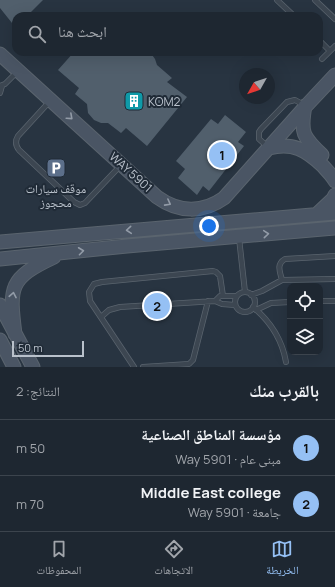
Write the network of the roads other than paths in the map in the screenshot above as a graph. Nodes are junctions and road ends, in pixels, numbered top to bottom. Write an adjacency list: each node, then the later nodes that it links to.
1 (315, 0): 4 (lane)
2 (281, 1): 3 (lane)
3 (291, 12)
4 (335, 19)
5 (323, 44): 7 (lane)
6 (335, 46): 7 (lane)
7 (330, 51): 9 (lane)
8 (0, 54): 10 (street, WAY 5901)
9 (322, 59)
10 (18, 70): 12 (lane); 14 (street, WAY 5901)
11 (331, 81): 15 (street, WAY 5901)
12 (1, 86): 13 (lane)
13 (0, 93)
14 (51, 100): 17 (street, WAY 5901, one-way to 17); 17 (lane)
15 (306, 106): 16 (street, WAY 5901); 16 (lane); 18 (street)
16 (269, 148): 17 (street, WAY 5901, one-way to 16); 19 (street)
17 (122, 164)
18 (335, 167)
19 (335, 181)
20 (335, 194): 22 (street)
21 (335, 213): 22 (street)
22 (317, 214): 26 (street, one-way to 26)
23 (335, 228): 25 (street, one-way to 23)
24 (0, 236): 26 (street)
25 (239, 236): 28 (street, one-way to 25); 33 (lane)
26 (16, 241): 27 (street)
27 (0, 242)
28 (63, 253): 30 (street); 46 (street, one-way to 28)
29 (335, 256): 32 (lane)
30 (0, 259)
31 (335, 278): 32 (lane)
32 (282, 280): 34 (lane)
33 (245, 292): 34 (lane); 36 (lane)
34 (251, 295): 44 (lane)
35 (223, 296): 36 (lane); 37 (lane); 45 (lane)
36 (237, 296): 43 (lane)
37 (215, 301): 40 (lane); 43 (lane)
38 (323, 301): 39 (lane)
39 (335, 301)
40 (208, 302): 45 (lane); 52 (lane)
41 (287, 302): 44 (lane)
42 (0, 305): 46 (street)
43 (235, 305): 44 (lane)
44 (254, 308): 48 (lane)
45 (101, 317): 51 (lane)
46 (15, 334): 50 (street)
47 (0, 340): 49 (street)
48 (286, 362)
49 (14, 367)
50 (33, 367)
51 (134, 367)
52 (143, 367)

